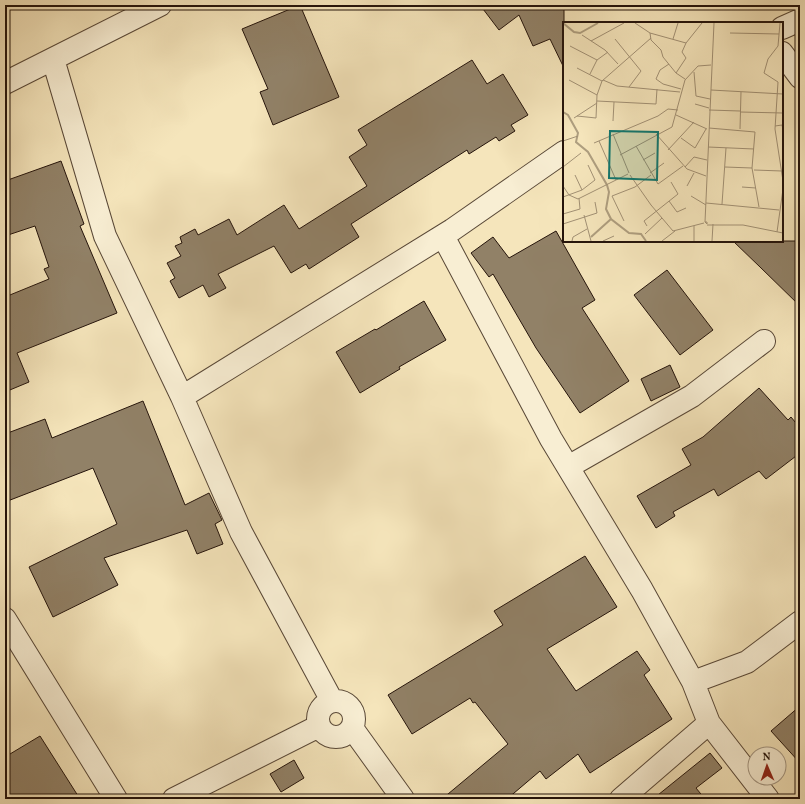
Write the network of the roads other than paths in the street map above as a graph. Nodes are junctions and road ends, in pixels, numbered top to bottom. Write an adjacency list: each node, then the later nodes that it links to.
1 (160, 5): 5 (street)
2 (800, 20): 3 (street)
3 (783, 28)
4 (783, 54): 6 (street)
5 (53, 59): 7 (street); 11 (street)
6 (800, 77)
7 (5, 83)
8 (563, 153): 9 (street)
9 (443, 236): 11 (street); 12 (street)
10 (764, 341): 12 (street)
11 (182, 397): 16 (street)
12 (568, 467): 15 (street)
13 (5, 619): 20 (street)
14 (800, 622): 15 (street)
15 (693, 682): 17 (street)
16 (332, 701): 18 (street); 19 (street)
17 (709, 723): 23 (street); 24 (street)
18 (319, 726): 19 (street); 21 (street)
19 (352, 728): 22 (street)
20 (116, 799)
21 (174, 799)
22 (403, 799)
23 (621, 799)
24 (768, 799)

